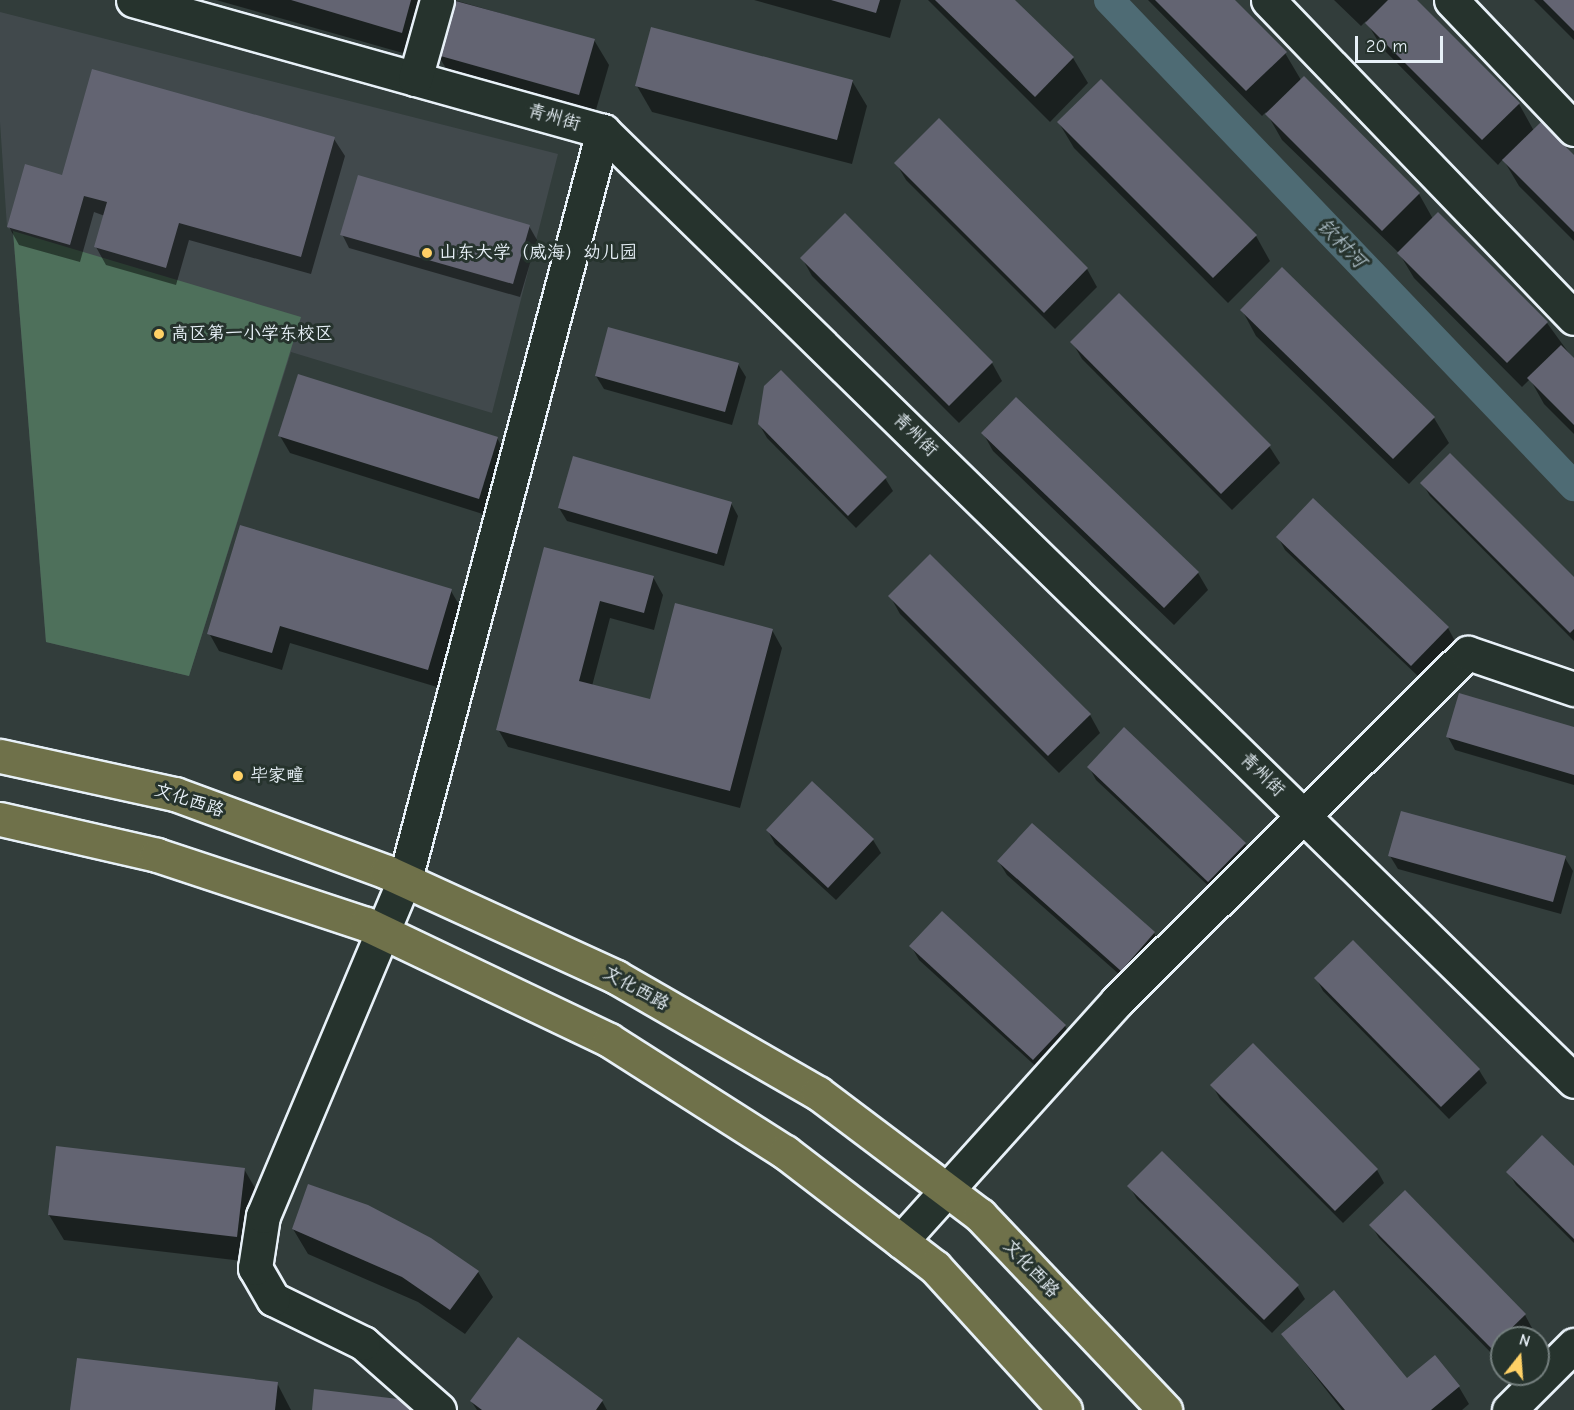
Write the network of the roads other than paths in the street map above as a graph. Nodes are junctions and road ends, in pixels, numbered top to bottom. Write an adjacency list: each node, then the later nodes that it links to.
1 (133, 0): 5 (street, 青州街)
2 (437, 0): 5 (street)
3 (1268, 0): 8 (street)
4 (1451, 0): 6 (street)
5 (415, 79): 7 (street, 青州街)
6 (1574, 129)
7 (603, 131): 11 (street, 青州街); 13 (street)
8 (1574, 318)
9 (1574, 689): 11 (street)
10 (0, 756): 13 (main road, 文化西路)
11 (1304, 816): 15 (street, 青州街); 16 (street)
12 (0, 819): 14 (main road)
13 (405, 879): 14 (street); 16 (main road, 文化西路)
14 (384, 932): 17 (main road); 19 (street)
15 (1574, 1082)
16 (946, 1190): 17 (street); 21 (main road, 文化西路)
17 (901, 1241): 20 (main road)
18 (1574, 1345): 22 (street)
19 (438, 1410)
20 (1065, 1410)
21 (1165, 1410)
22 (1509, 1410)

